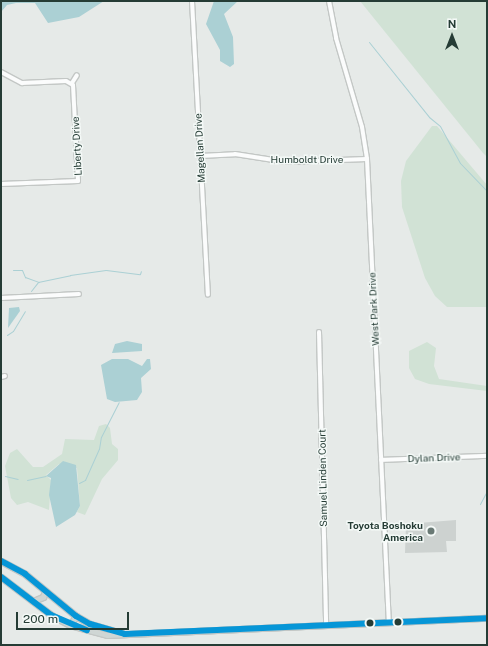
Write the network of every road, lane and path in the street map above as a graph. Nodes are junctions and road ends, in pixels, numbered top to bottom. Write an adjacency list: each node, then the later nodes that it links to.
1 (192, 1): 6 (street, Magellan Drive)
2 (329, 1): 7 (street, West Park Drive)
3 (1, 72): 5 (street)
4 (77, 74): 5 (street)
5 (72, 83): 8 (street, Liberty Drive)
6 (200, 156): 7 (street, Humboldt Drive); 10 (street, Magellan Drive)
7 (367, 159): 14 (street, West Park Drive)
8 (1, 184)
9 (79, 294): 11 (street)
10 (208, 296)
11 (1, 298)
12 (319, 332): 22 (street, Samuel Linden Court)
13 (487, 456): 14 (street, Dylan Drive)
14 (381, 460): 21 (street, West Park Drive)
15 (1, 561): 17 (main road)
16 (1, 577): 18 (main road)
17 (45, 591): 18 (main road); 19 (main road)
18 (33, 601): 23 (main road)
19 (76, 616): 23 (main road); 24 (main road)
20 (487, 618): 21 (main road)
21 (389, 622): 22 (main road)
22 (326, 624): 24 (main road)
23 (70, 625): 24 (main road)
24 (125, 634)

